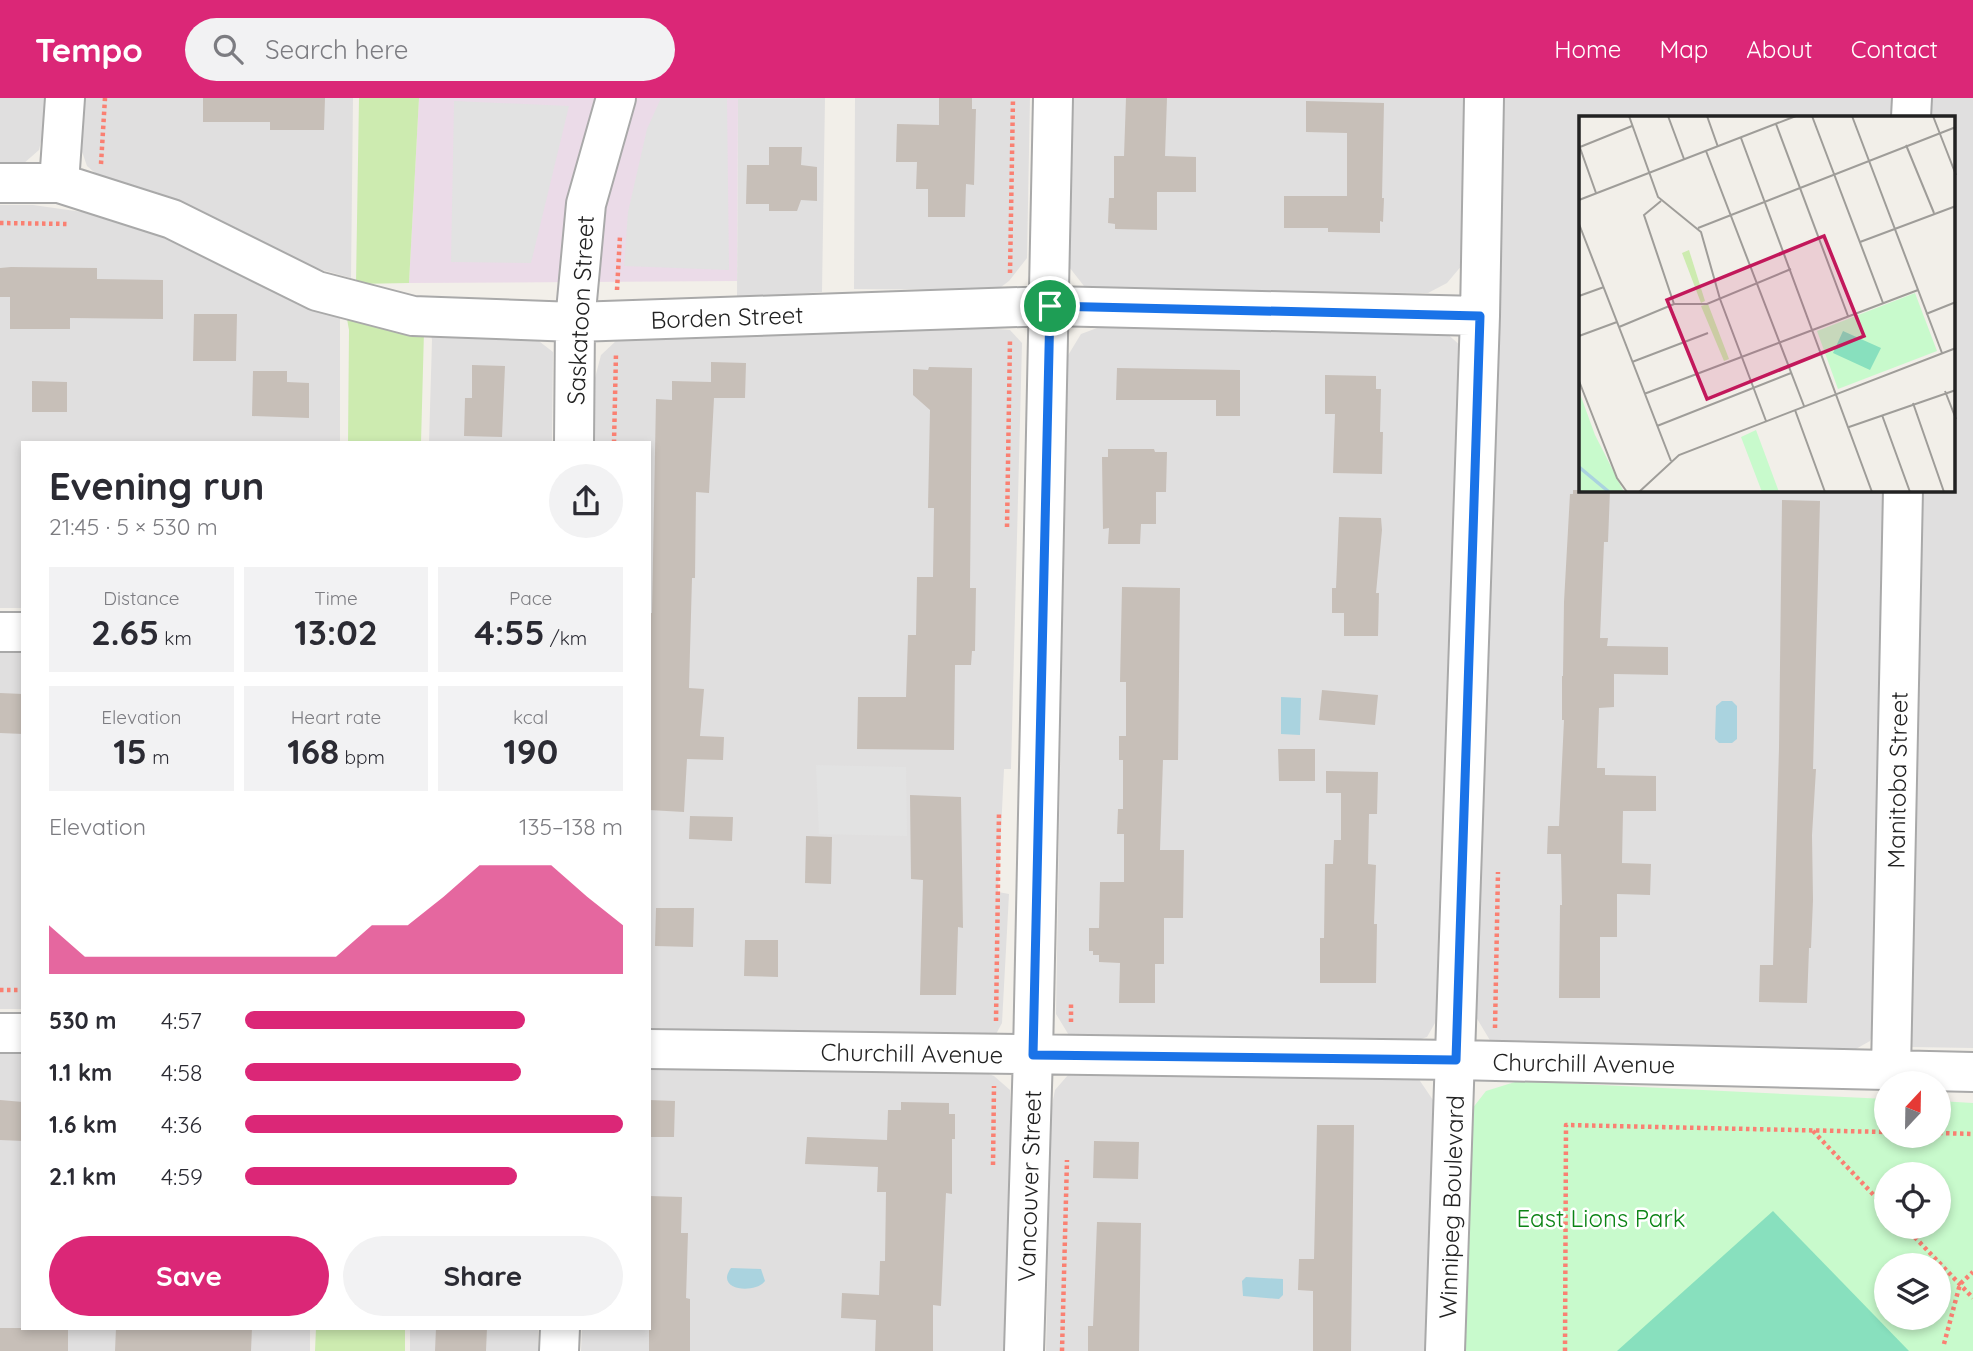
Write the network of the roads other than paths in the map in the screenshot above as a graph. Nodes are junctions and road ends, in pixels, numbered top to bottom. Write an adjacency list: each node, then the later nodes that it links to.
1 (65, 98): 8 (street)
2 (616, 98): 11 (street, Saskatoon Street)
3 (1053, 98): 9 (street, Vancouver Street)
4 (1484, 98): 10 (street, Winnipeg Boulevard)
5 (1912, 98): 6 (street)
6 (1911, 116)
7 (0, 183): 8 (street, Borden Street)
8 (60, 183): 11 (street, Borden Street)
9 (1050, 306): 10 (street, Borden Street); 11 (street, Borden Street); 19 (street, Vancouver Street)
10 (1480, 316): 20 (street, Winnipeg Boulevard)
11 (575, 322): 12 (street, Saskatoon Street)
12 (574, 441)
13 (1903, 492): 21 (street, Manitoba Street)
14 (0, 632): 15 (street)
15 (21, 632)
16 (0, 1033): 17 (street)
17 (21, 1034)
18 (651, 1049): 19 (street, Churchill Avenue)
19 (1033, 1055): 20 (street, Churchill Avenue); 25 (street, Vancouver Street)
20 (1456, 1060): 21 (street, Churchill Avenue); 26 (street, Winnipeg Boulevard)
21 (1891, 1070): 22 (street, Churchill Avenue)
22 (1973, 1072)
23 (560, 1330): 24 (street)
24 (559, 1351)
25 (1024, 1351)
26 (1445, 1351)

